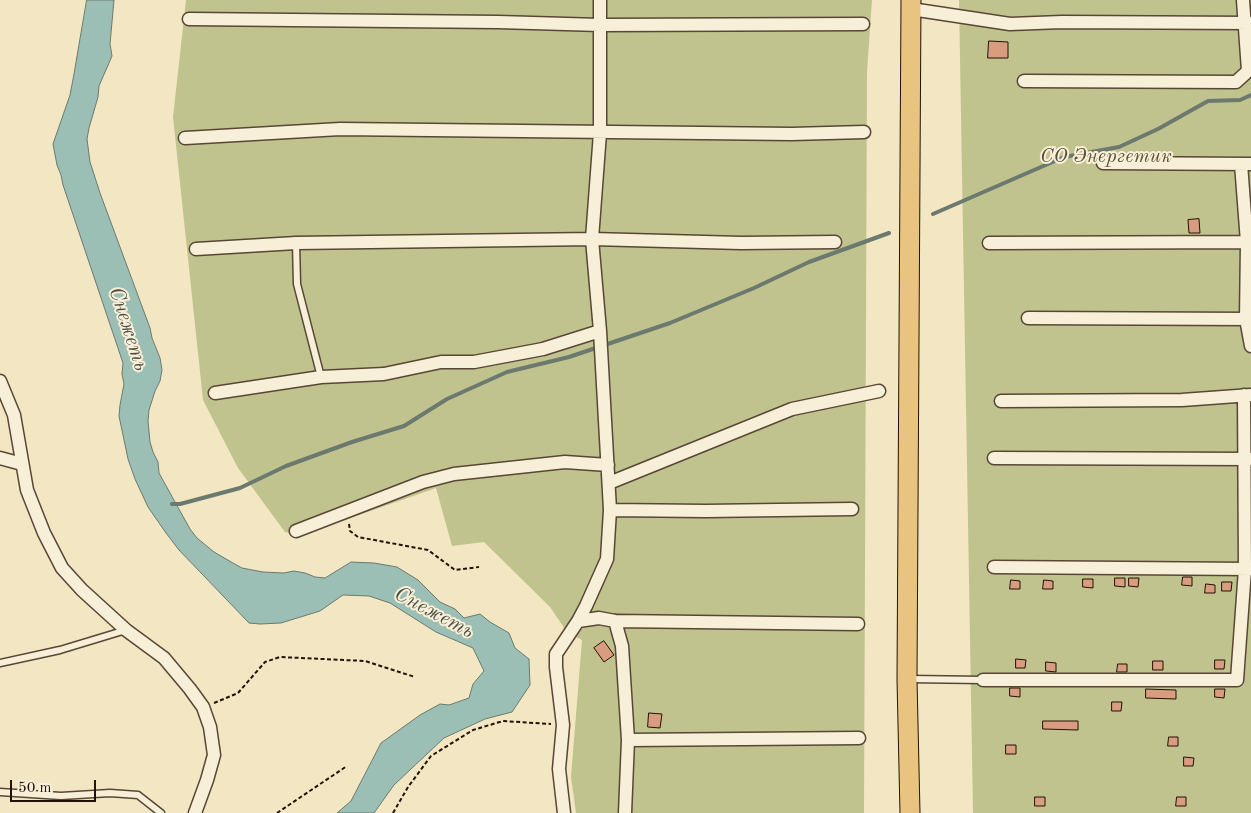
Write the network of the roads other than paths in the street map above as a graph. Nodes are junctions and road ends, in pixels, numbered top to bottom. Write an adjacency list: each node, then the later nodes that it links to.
1 (600, 0): 7 (street)
2 (1243, 0): 5 (street)
3 (911, 5): 5 (street); 46 (main road)
4 (189, 19): 7 (street)
5 (1248, 23): 8 (street)
6 (863, 24): 7 (street)
7 (600, 25): 10 (street)
8 (1024, 81)
9 (864, 132): 10 (street)
10 (600, 133): 11 (street); 14 (street)
11 (186, 138)
12 (1103, 163): 13 (street)
13 (1246, 164): 16 (street)
14 (592, 239): 15 (street); 17 (street); 22 (street)
15 (835, 242)
16 (1249, 242): 18 (street); 21 (street)
17 (296, 243): 19 (street); 24 (lane)
18 (989, 243)
19 (196, 249)
20 (1028, 318): 21 (street)
21 (1249, 320): 23 (street)
22 (600, 331): 24 (street); 34 (street)
23 (1251, 346)
24 (321, 377): 27 (street)
25 (0, 385): 33 (street)
26 (879, 391): 35 (street)
27 (215, 394)
28 (1247, 395): 29 (street); 32 (street)
29 (1001, 401)
30 (0, 458): 33 (street)
31 (994, 458): 32 (street)
32 (1248, 459): 40 (street)
33 (22, 464): 44 (street)
34 (608, 464): 35 (street); 38 (street)
35 (609, 483): 37 (street)
36 (852, 509): 37 (street)
37 (610, 510): 41 (street)
38 (296, 531)
39 (994, 567): 40 (street)
40 (1248, 569): 47 (street)
41 (578, 621): 42 (street); 53 (street)
42 (615, 621): 43 (street); 49 (street)
43 (858, 624)
44 (126, 630): 45 (lane); 52 (street)
45 (0, 663)
46 (907, 678): 47 (lane); 55 (main road)
47 (983, 680)
48 (858, 738): 49 (street)
49 (628, 740): 54 (street)
50 (0, 792): 51 (lane)
51 (161, 813)
52 (195, 813)
53 (564, 813)
54 (625, 813)
55 (910, 813)

